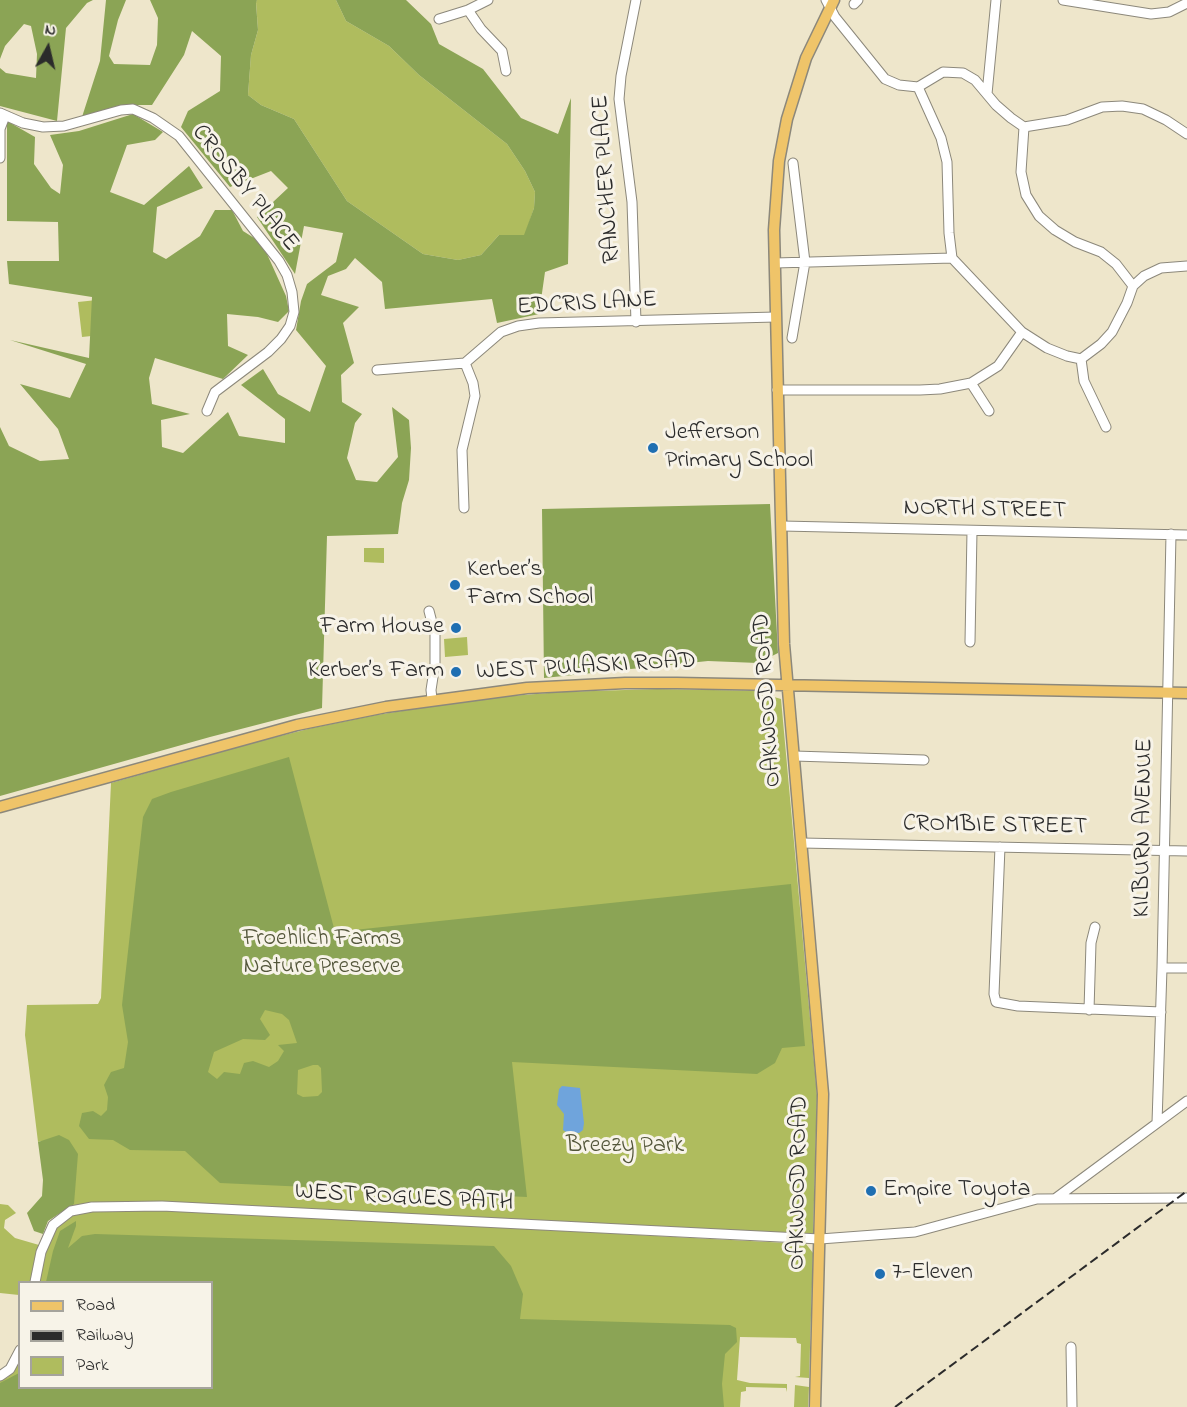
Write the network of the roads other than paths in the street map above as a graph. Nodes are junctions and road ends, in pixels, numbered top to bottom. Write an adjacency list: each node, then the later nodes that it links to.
1 (488, 0): 8 (street)
2 (636, 0): 24 (street, RANCHER PLACE)
3 (996, 0): 12 (street)
4 (1063, 0): 7 (street)
5 (830, 2): 11 (street); 20 (main road, OAKWOOD ROAD)
6 (1187, 3): 7 (street)
7 (1114, 4)
8 (468, 10): 9 (street); 10 (street)
9 (439, 19)
10 (506, 71)
11 (918, 87): 12 (street); 18 (street)
12 (987, 94): 14 (street)
13 (3, 115): 16 (street); 32 (street, CROSBY PLACE)
14 (1024, 127): 15 (street); 22 (street)
15 (1187, 134)
16 (0, 158)
17 (794, 163): 19 (street)
18 (952, 258): 19 (street); 25 (street)
19 (806, 262): 20 (street); 26 (street)
20 (775, 263): 23 (main road, OAKWOOD ROAD)
21 (1187, 266): 22 (street)
22 (1132, 286): 27 (street)
23 (776, 317): 24 (street, EDCRIS LANE); 31 (main road, OAKWOOD ROAD)
24 (636, 321): 28 (street, EDCRIS LANE)
25 (1022, 332): 27 (street); 30 (street)
26 (792, 338)
27 (1081, 360): 34 (street)
28 (465, 363): 29 (street); 35 (street)
29 (377, 370)
30 (971, 383): 31 (street); 33 (street)
31 (777, 390): 36 (main road, OAKWOOD ROAD)
32 (207, 411)
33 (989, 411)
34 (1106, 427)
35 (464, 508)
36 (782, 526): 37 (street, NORTH STREET); 42 (main road, OAKWOOD ROAD)
37 (972, 531): 38 (street, NORTH STREET); 41 (street)
38 (1171, 534): 39 (street, NORTH STREET); 43 (street, KILBURN AVENUE)
39 (1187, 535)
40 (429, 611): 45 (street)
41 (970, 642)
42 (787, 684): 43 (main road, WEST PULASKI ROAD); 45 (main road, WEST PULASKI ROAD); 46 (main road, OAKWOOD ROAD)
43 (1167, 693): 44 (main road, WEST PULASKI ROAD); 51 (street, KILBURN AVENUE)
44 (1187, 693)
45 (432, 699): 48 (main road, WEST PULASKI ROAD)
46 (794, 756): 47 (street); 49 (main road, OAKWOOD ROAD)
47 (924, 760)
48 (0, 807)
49 (802, 843): 50 (street, CROMBIE STREET); 62 (main road, OAKWOOD ROAD)
50 (1000, 848): 51 (street, CROMBIE STREET); 56 (street)
51 (1164, 850): 52 (street, CROMBIE STREET); 54 (street, KILBURN AVENUE)
52 (1187, 851)
53 (1095, 927): 56 (street)
54 (1162, 968): 55 (street); 57 (street, KILBURN AVENUE)
55 (1187, 968)
56 (1089, 1010): 57 (street)
57 (1161, 1012): 59 (street, KILBURN AVENUE)
58 (1187, 1101): 59 (street)
59 (1157, 1123): 60 (street)
60 (1056, 1198): 61 (street, WEST ROGUES PATH); 62 (street, WEST ROGUES PATH)
61 (1187, 1198)
62 (820, 1239): 63 (street, WEST ROGUES PATH); 67 (main road, OAKWOOD ROAD)
63 (35, 1281)
64 (1071, 1347): 68 (street)
65 (18, 1354): 66 (street)
66 (0, 1376)
67 (815, 1407)
68 (1072, 1407)

